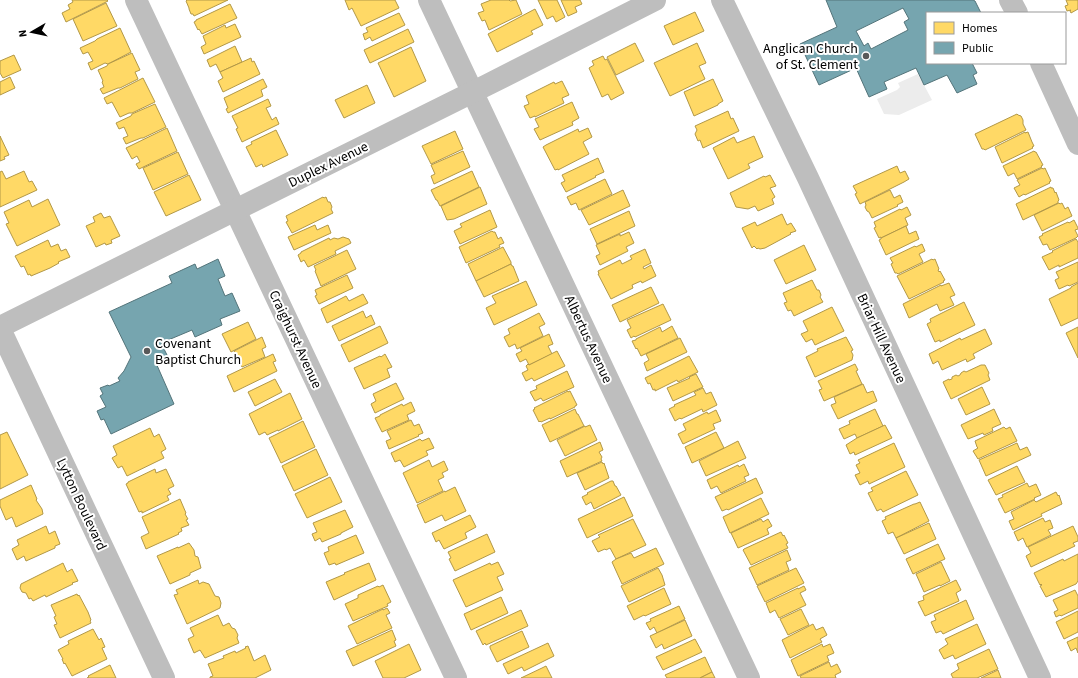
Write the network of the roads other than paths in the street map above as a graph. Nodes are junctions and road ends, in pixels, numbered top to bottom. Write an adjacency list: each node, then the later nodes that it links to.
1 (136, 0): 10 (street, Craighurst Avenue)
2 (429, 0): 8 (street, Albertus Avenue)
3 (655, 0): 8 (street, Duplex Avenue)
4 (722, 0): 15 (street, Briar Hill Avenue)
5 (1010, 0): 6 (street)
6 (1016, 12)
7 (1041, 64): 9 (street)
8 (472, 92): 10 (street, Duplex Avenue); 14 (street, Albertus Avenue)
9 (1078, 144)
10 (235, 210): 11 (street, Duplex Avenue); 13 (street, Craighurst Avenue)
11 (0, 328): 12 (street, Lytton Boulevard)
12 (164, 678)
13 (456, 678)
14 (749, 678)
15 (1040, 678)

